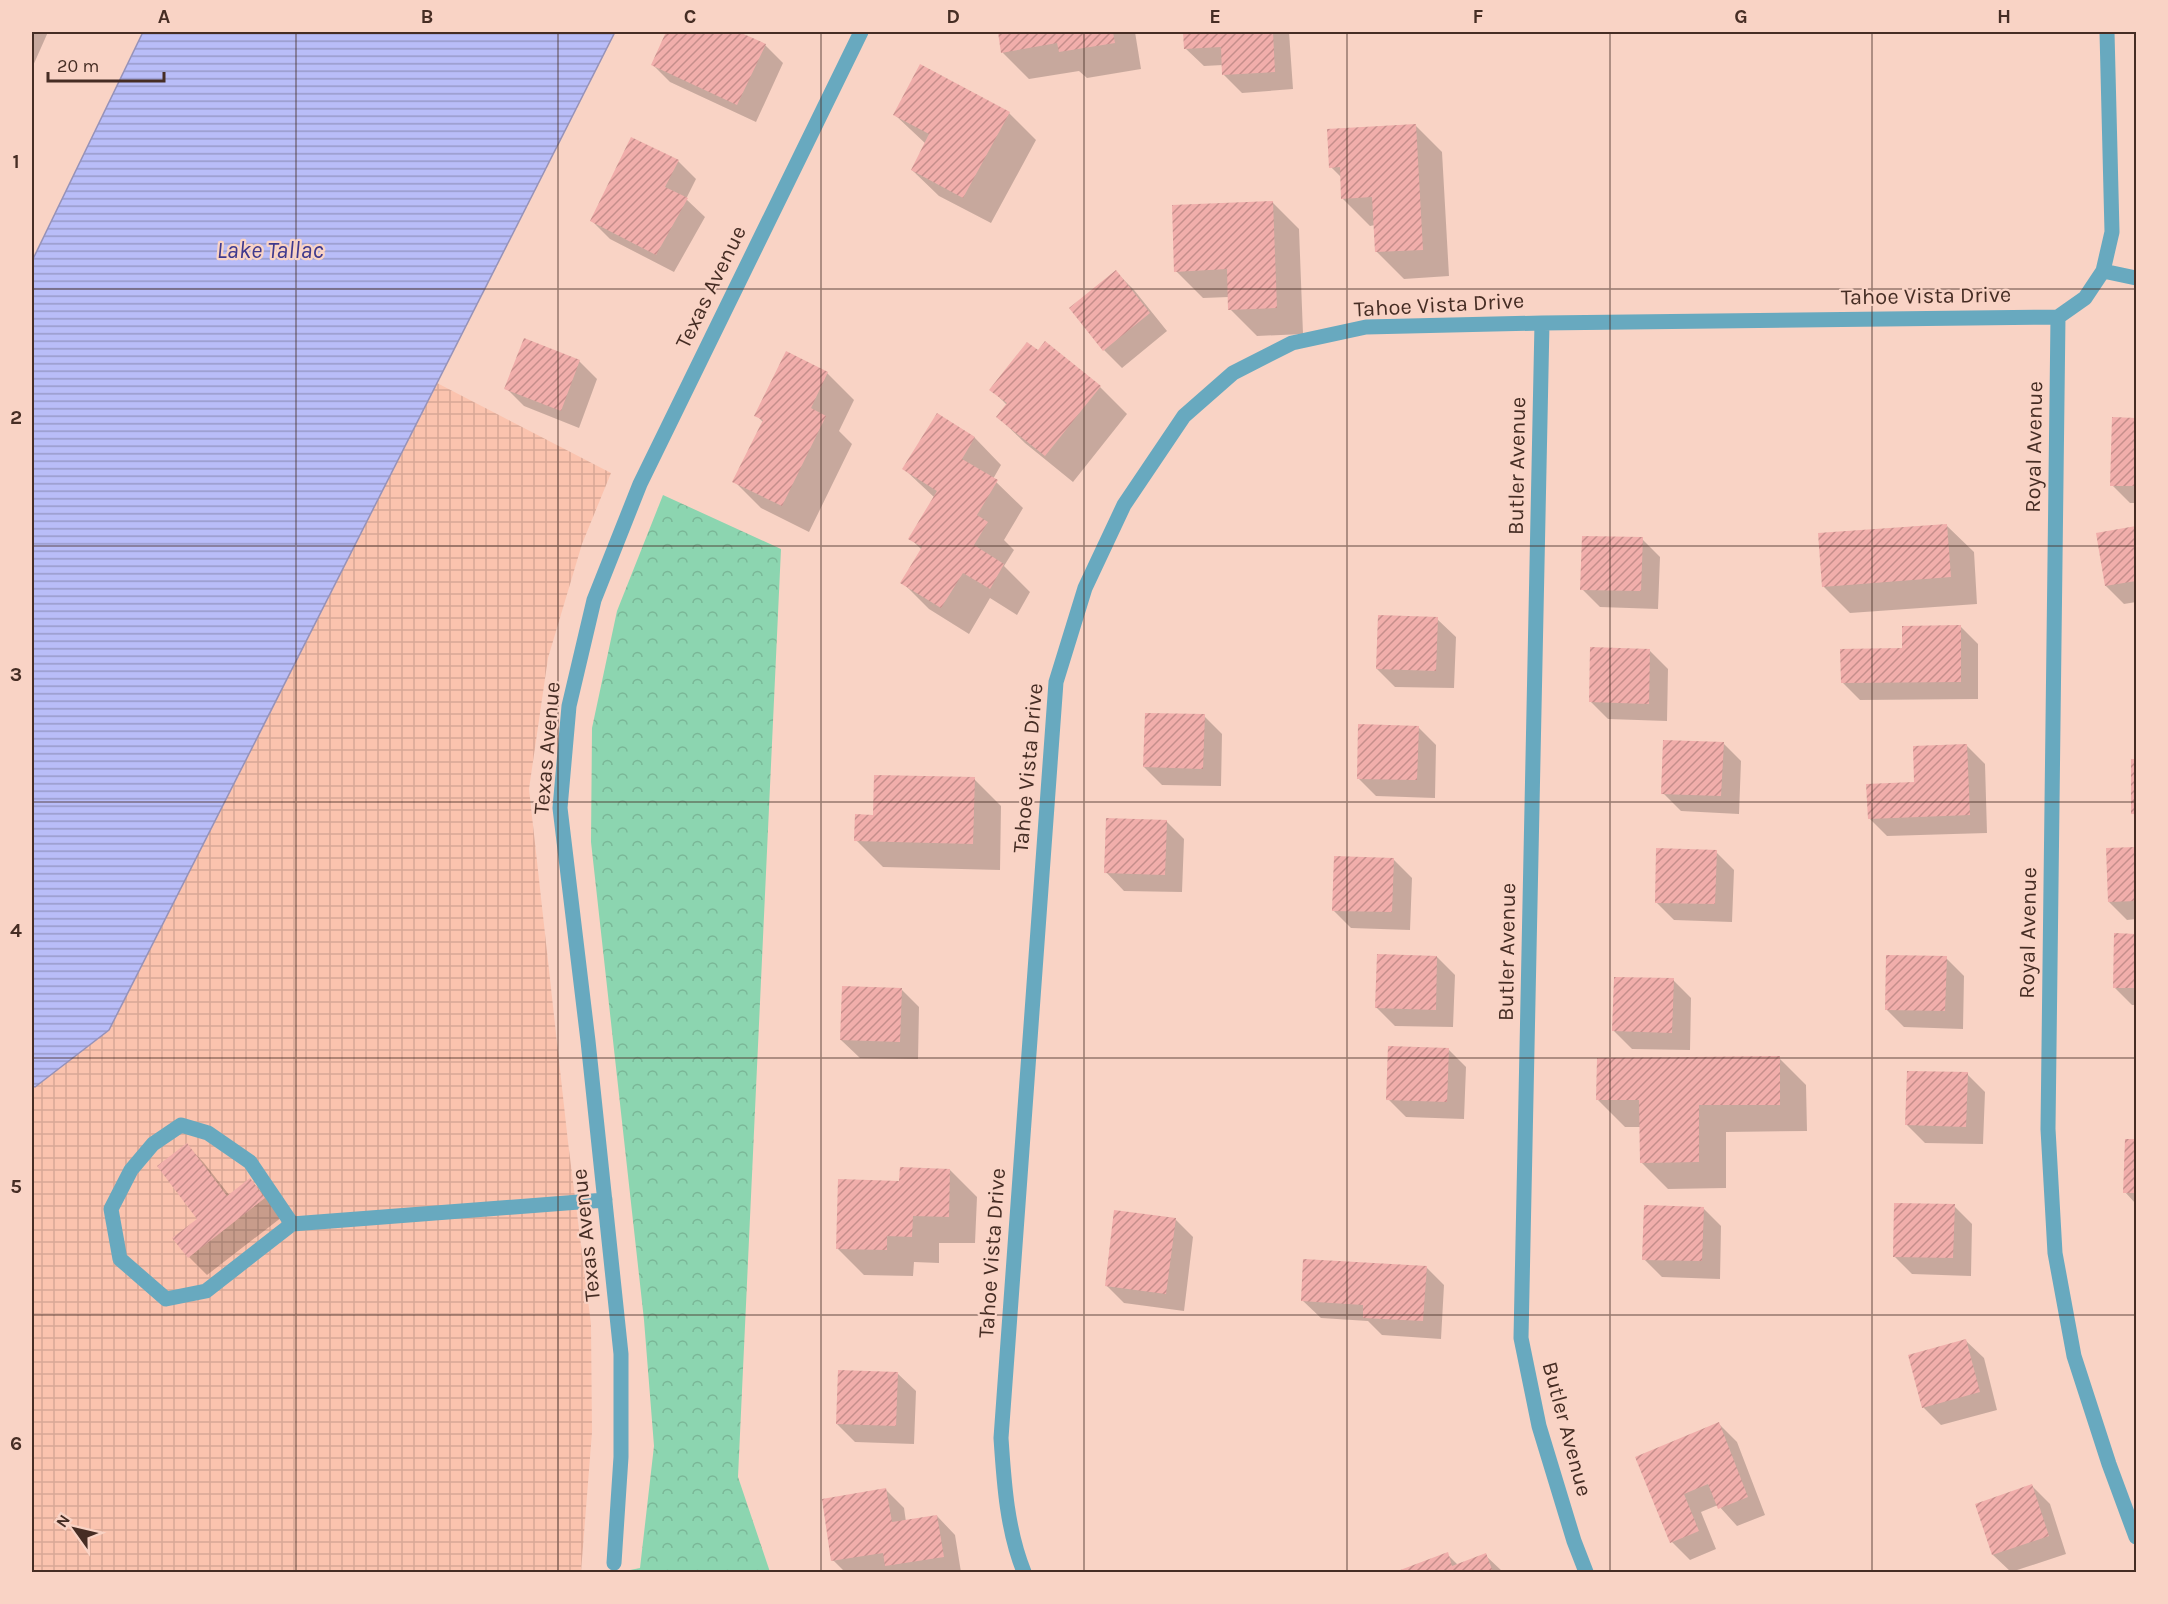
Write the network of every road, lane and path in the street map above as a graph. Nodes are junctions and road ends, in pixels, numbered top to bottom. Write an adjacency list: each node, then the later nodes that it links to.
1 (861, 32): 7 (street, Texas Avenue)
2 (2107, 32): 3 (street)
3 (2103, 271): 4 (street); 5 (street)
4 (2136, 278)
5 (2058, 317): 6 (street, Tahoe Vista Drive); 9 (street, Royal Avenue)
6 (1542, 323): 11 (street, Tahoe Vista Drive); 12 (street, Butler Avenue)
7 (605, 1200): 8 (street); 10 (street, Texas Avenue)
8 (292, 1224): 8 (street)
9 (2136, 1537)
10 (614, 1563)
11 (1024, 1572)
12 (1586, 1572)

